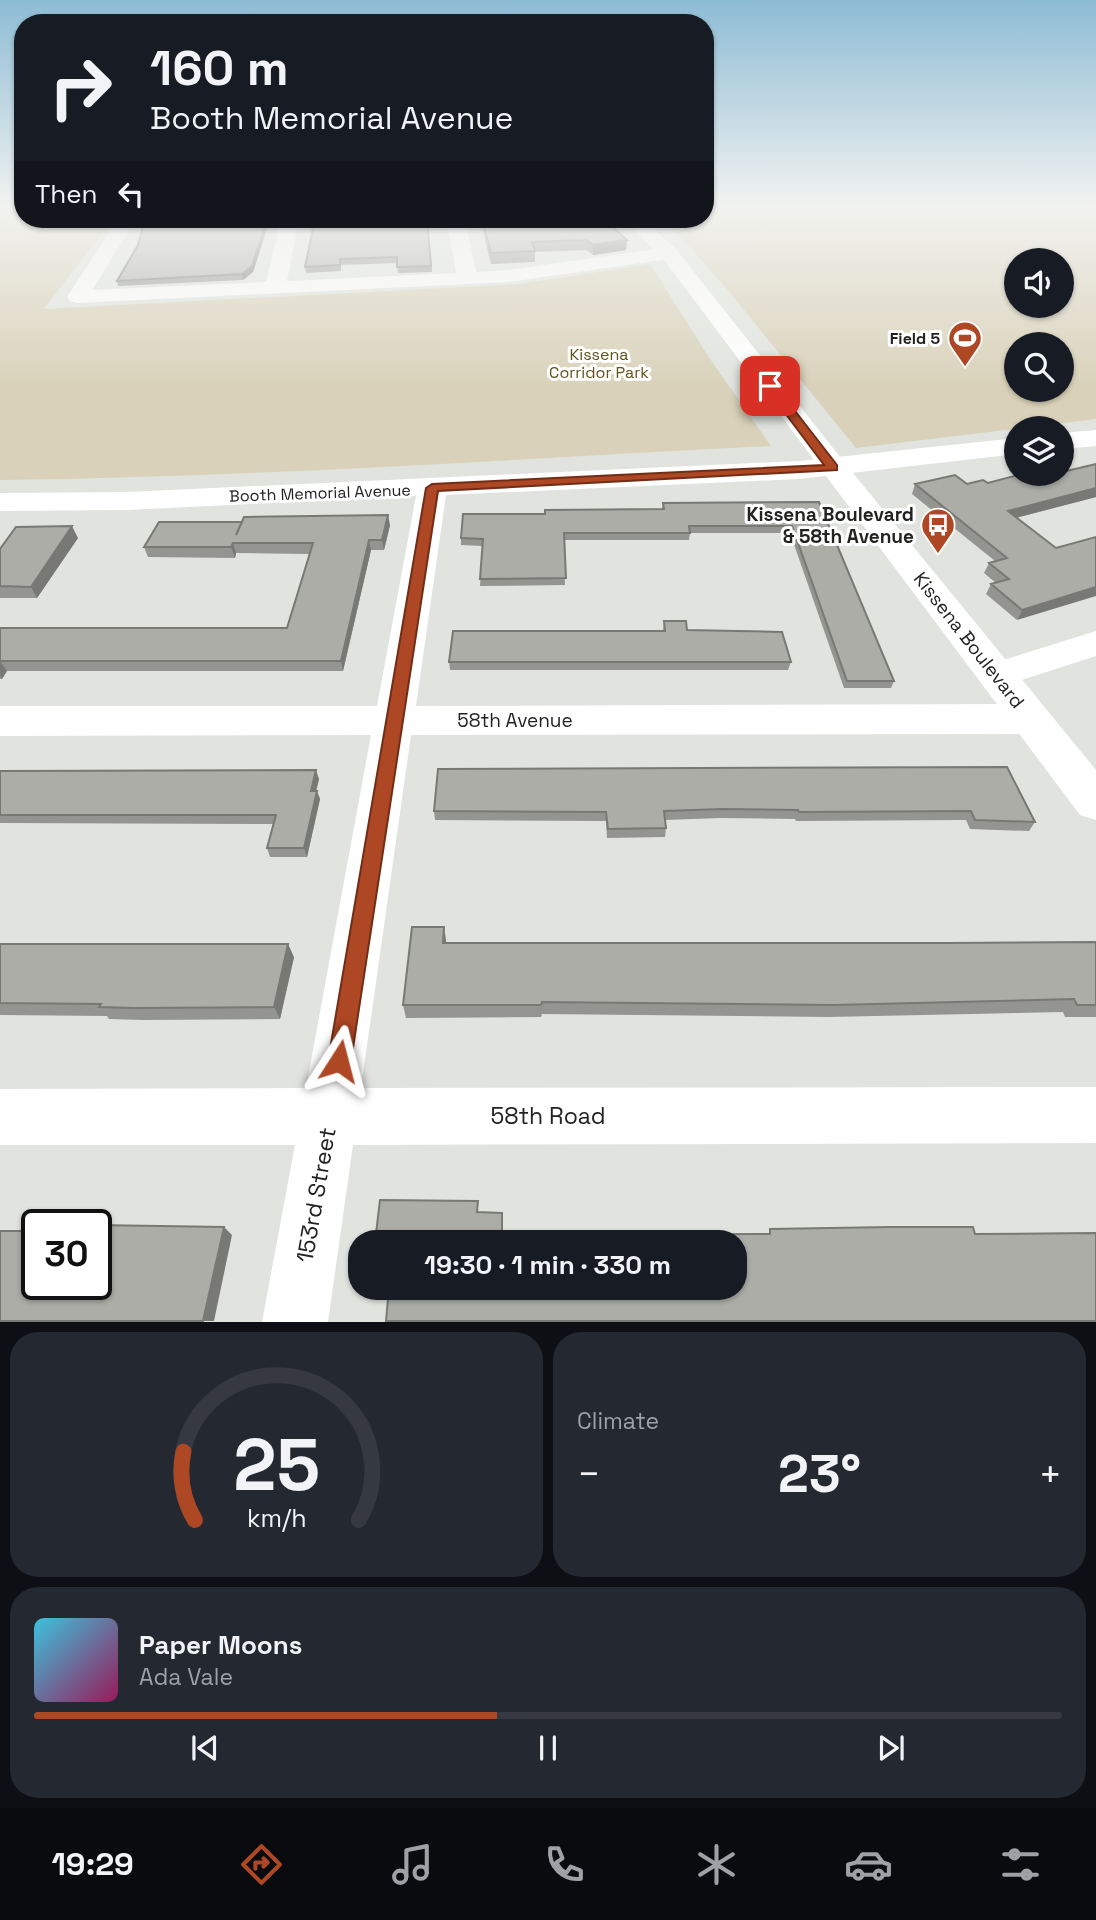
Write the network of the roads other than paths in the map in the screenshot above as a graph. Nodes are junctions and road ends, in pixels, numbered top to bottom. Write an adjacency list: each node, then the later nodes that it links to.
1 (96, 267): 7 (street)
2 (280, 267): 7 (street)
3 (465, 267): 6 (street)
4 (574, 267): 6 (street)
5 (679, 267): 11 (main road, Kissena Boulevard)
6 (467, 279): 7 (street)
7 (275, 288)
8 (1096, 438): 9 (street)
9 (1074, 441)
10 (1004, 448): 11 (street, Booth Memorial Avenue)
11 (832, 468): 12 (street, Booth Memorial Avenue); 15 (main road, Kissena Boulevard)
12 (432, 488): 13 (street, Booth Memorial Avenue); 17 (street, 153rd Street)
13 (0, 502)
14 (1096, 643): 15 (street)
15 (997, 675): 16 (main road, Kissena Boulevard)
16 (1030, 719): 17 (street, 58th Avenue); 19 (main road, Kissena Boulevard)
17 (395, 721): 18 (street, 58th Avenue); 21 (street, 153rd Street)
18 (0, 722)
19 (1096, 802)
20 (1096, 1115): 21 (street, 58th Road)
21 (330, 1116): 22 (street, 58th Road); 23 (street, 153rd Street)
22 (0, 1117)
23 (295, 1321)

